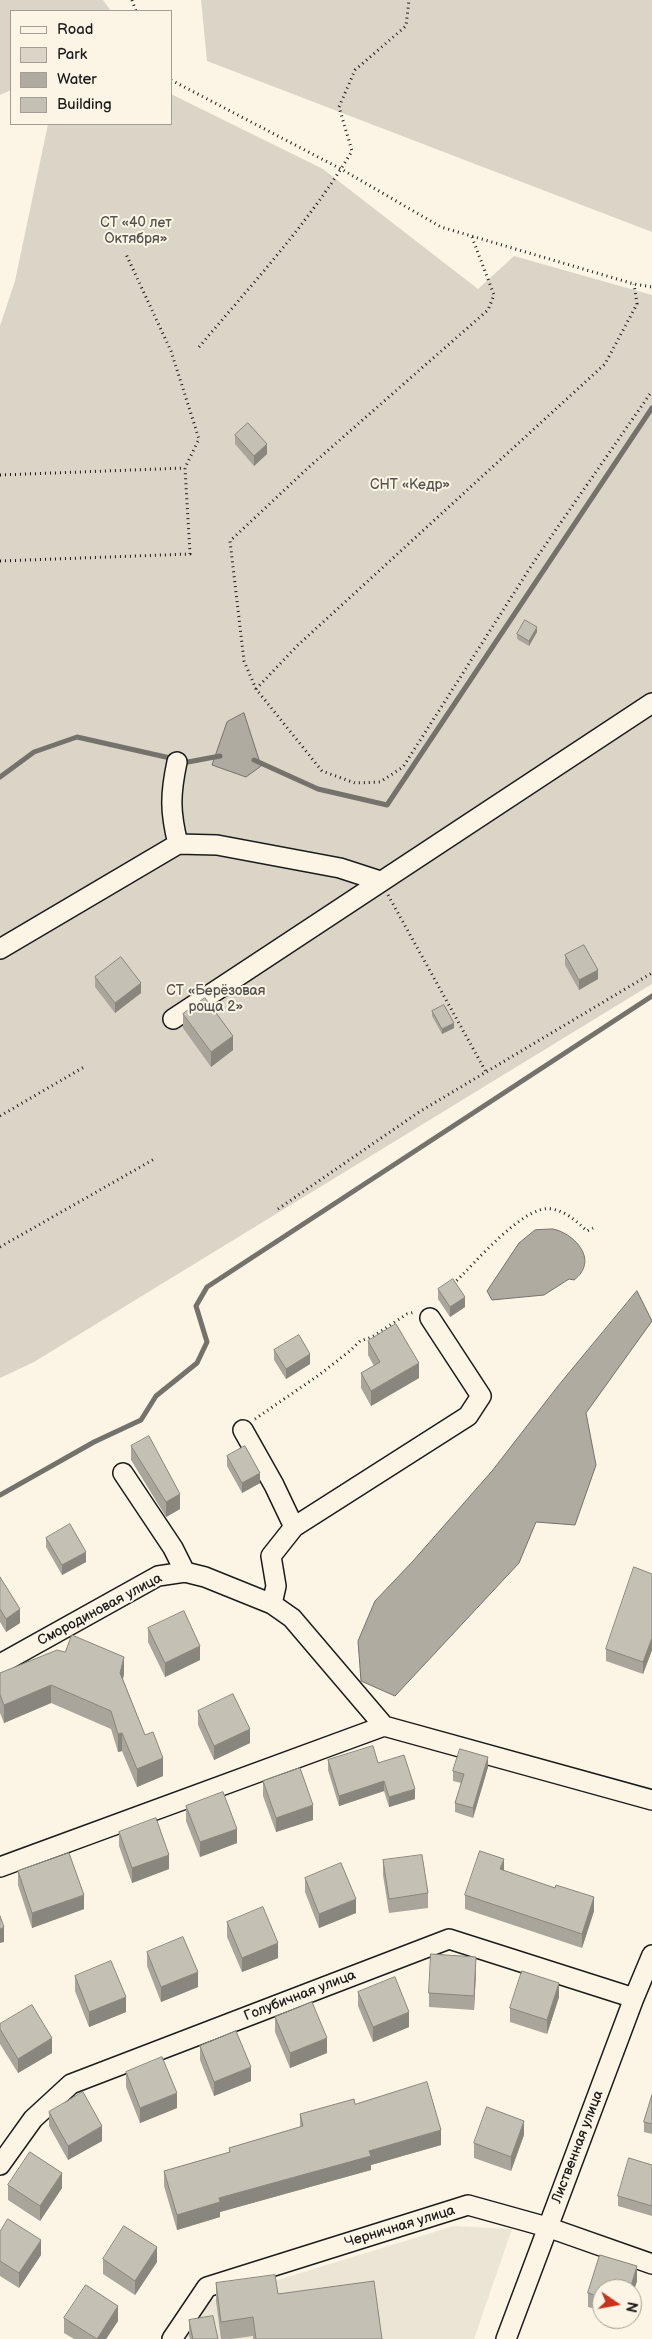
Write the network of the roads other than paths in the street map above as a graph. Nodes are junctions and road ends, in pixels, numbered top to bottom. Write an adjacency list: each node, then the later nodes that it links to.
1 (652, 702): 4 (street)
2 (177, 762): 3 (street)
3 (178, 844): 4 (street); 5 (street)
4 (380, 882): 6 (street)
5 (0, 949)
6 (173, 1019)
7 (430, 1318): 10 (street)
8 (243, 1430): 10 (street)
9 (124, 1473): 11 (street)
10 (294, 1527): 12 (street)
11 (185, 1572): 12 (street, Смородиновая улица); 13 (street, Смородиновая улица)
12 (272, 1604): 14 (street, Смородиновая улица)
13 (0, 1664)
14 (384, 1726): 15 (street); 16 (street)
15 (652, 1800)
16 (0, 1867)
17 (652, 1955): 18 (street, Лиственная улица)
18 (634, 1998): 19 (street, Голубичная улица); 20 (street, Лиственная улица)
19 (0, 2165)
20 (547, 2227): 21 (street, Черничная улица); 22 (street, Черничная улица); 23 (street, Лиственная улица)
21 (652, 2264)
22 (172, 2339)
23 (506, 2339)

